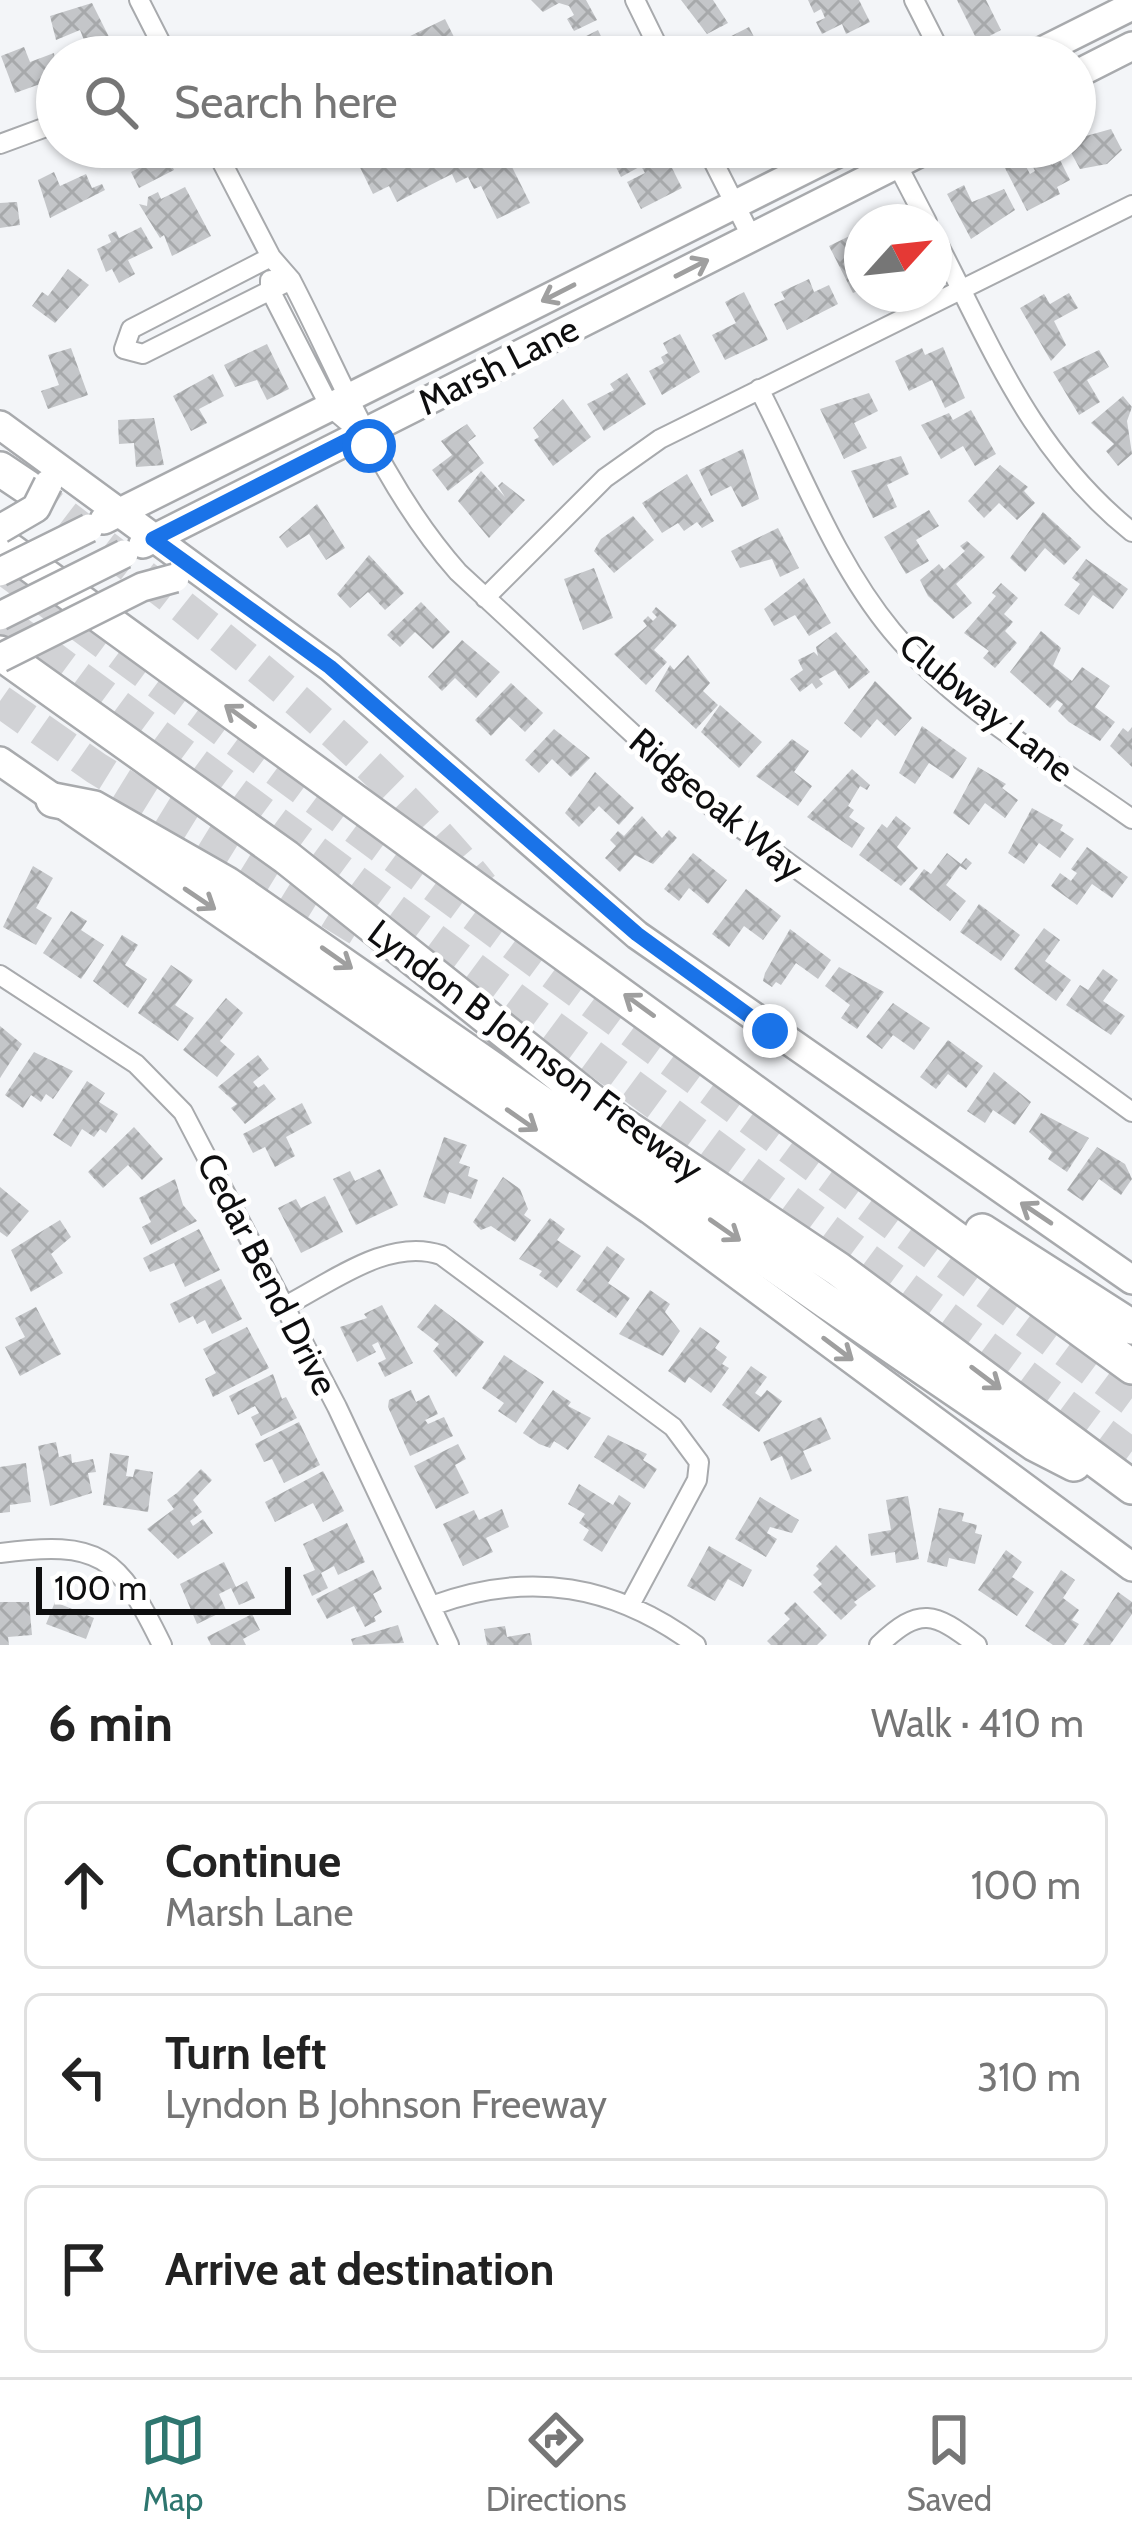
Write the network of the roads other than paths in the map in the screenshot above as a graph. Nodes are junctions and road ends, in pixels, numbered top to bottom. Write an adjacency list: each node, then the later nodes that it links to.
1 (139, 0): 5 (street)
2 (635, 0): 6 (street)
3 (914, 0): 7 (street)
4 (1132, 6): 8 (main road)
5 (157, 36)
6 (653, 36)
7 (932, 36)
8 (1072, 36)
9 (1132, 46): 10 (main road)
10 (1096, 64)
11 (36, 130): 12 (street)
12 (0, 144)
13 (225, 168): 22 (street, Ridgeoak Way)
14 (716, 168): 19 (street)
15 (808, 168): 19 (main road, Marsh Lane)
16 (872, 168): 21 (main road, Marsh Lane)
17 (898, 168): 18 (street)
18 (917, 204)
19 (734, 205): 21 (street); 23 (main road, Marsh Lane)
20 (1132, 205): 26 (street)
21 (752, 238): 28 (main road, Marsh Lane, one-way to 21)
22 (271, 257): 25 (street, Ridgeoak Way); 27 (street, Ridgeoak Way); 27 (street)
23 (618, 263): 28 (main road); 30 (main road, Marsh Lane, one-way to 30)
24 (952, 270): 26 (street)
25 (291, 280): 27 (street); 30 (street, Ridgeoak Way)
26 (961, 287): 29 (street); 36 (street)
27 (270, 290): 30 (street, Ridgeoak Way)
28 (635, 296): 32 (main road, Marsh Lane)
29 (759, 389): 41 (street); 46 (street, Clubway Lane)
30 (339, 402): 32 (street, Ridgeoak Way); 34 (main road, Marsh Lane)
31 (0, 425): 33 (main road)
32 (362, 433): 37 (main road, Marsh Lane); 41 (street, Ridgeoak Way)
33 (29, 474): 34 (main road); 35 (main road, bridge)
34 (118, 513): 37 (main road); 39 (main road, Marsh Lane, bridge)
35 (0, 529)
36 (1132, 532)
37 (153, 539): 40 (main road); 42 (main road, Marsh Lane, bridge)
38 (0, 543): 49 (highway, one-way to 38)
39 (0, 572)
40 (209, 579): 43 (main road, bridge); 50 (main road, one-way to 40)
41 (485, 598): 48 (street, Ridgeoak Way)
42 (0, 616)
43 (0, 656): 54 (highway, Lyndon B Johnson Freeway, one-way to 54)
44 (0, 761): 45 (main road, Lyndon B Johnson Freeway)
45 (53, 800): 54 (highway, one-way to 54); 56 (main road, Lyndon B Johnson Freeway, one-way to 56)
46 (1132, 819)
47 (0, 975): 51 (street, Cedar Bend Drive)
48 (1132, 1112)
49 (918, 1208): 52 (highway); 53 (highway)
50 (1132, 1280)
51 (285, 1306): 57 (street, Cedar Bend Drive); 58 (street)
52 (1132, 1327)
53 (1132, 1367)
54 (1132, 1490)
55 (0, 1553): 59 (street)
56 (1132, 1567)
57 (434, 1604): 58 (street); 60 (street, Cedar Bend Drive)
58 (631, 1604): 61 (street)
59 (162, 1645)
60 (449, 1645)
61 (696, 1645)
62 (879, 1645): 63 (street)
63 (977, 1645)

